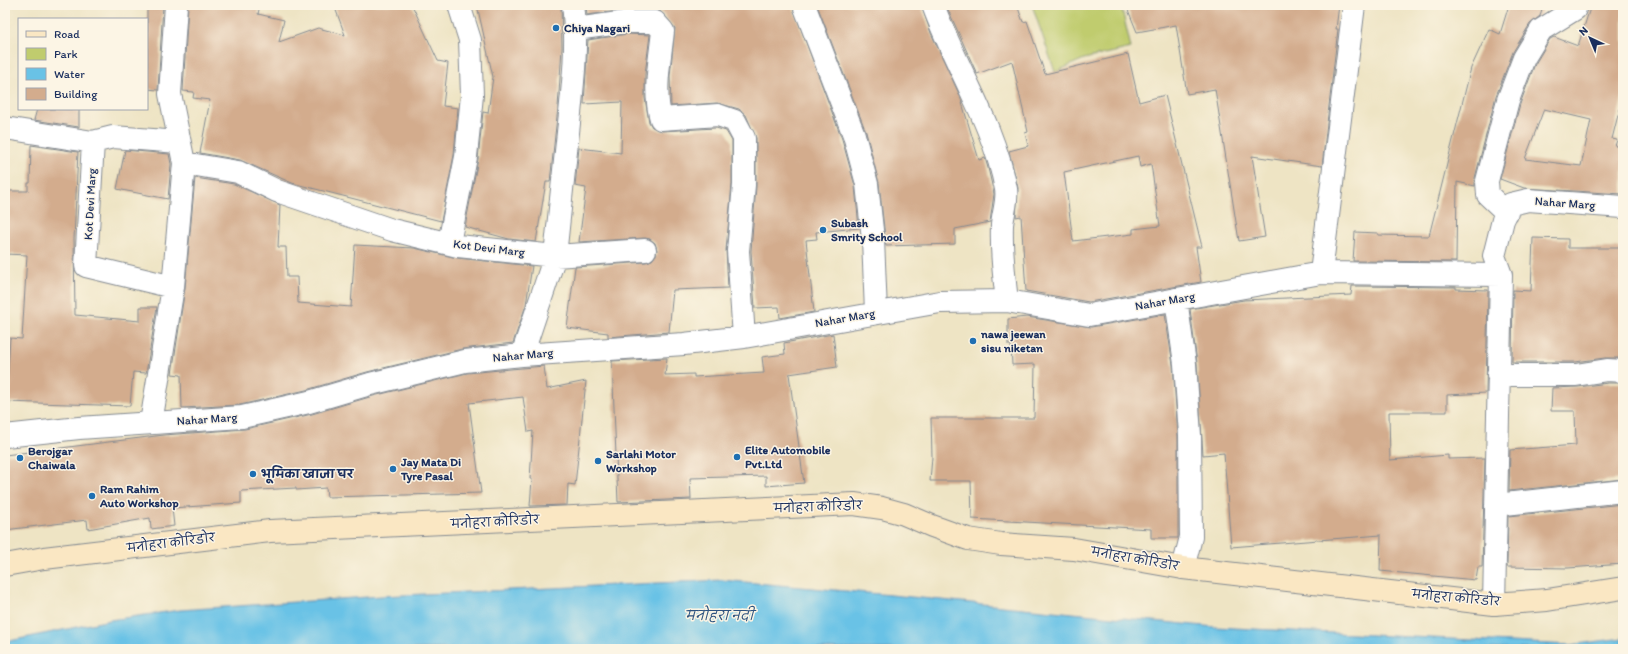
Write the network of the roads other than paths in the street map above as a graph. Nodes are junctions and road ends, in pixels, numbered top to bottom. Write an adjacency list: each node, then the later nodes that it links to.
1 (176, 5): 11 (street)
2 (459, 5): 14 (street)
3 (573, 5): 8 (street)
4 (804, 5): 22 (street)
5 (933, 5): 21 (street)
6 (1354, 5): 17 (street)
7 (1576, 5): 13 (street)
8 (576, 29): 16 (street); 23 (street)
9 (5, 128): 10 (street)
10 (93, 142): 11 (street, Kot Devi Marg); 19 (street, Kot Devi Marg)
11 (182, 153): 14 (street, Kot Devi Marg); 19 (street)
12 (1623, 207): 13 (street, Nahar Marg)
13 (1507, 213): 18 (street)
14 (449, 243): 16 (street, Kot Devi Marg)
15 (645, 250): 16 (street, Kot Devi Marg)
16 (555, 256): 24 (street)
17 (1321, 273): 18 (street, Nahar Marg); 20 (street, Nahar Marg)
18 (1501, 275): 26 (street)
19 (173, 287): 27 (street)
20 (1176, 299): 21 (street, Nahar Marg); 32 (street)
21 (1007, 301): 22 (street, Nahar Marg)
22 (876, 312): 23 (street, Nahar Marg)
23 (744, 337): 24 (street, Nahar Marg)
24 (522, 355): 27 (street, Nahar Marg)
25 (1623, 371): 26 (street)
26 (1498, 375): 30 (street)
27 (151, 423): 28 (street, Nahar Marg)
28 (5, 436)
29 (1623, 491): 30 (street)
30 (1496, 505): 34 (street)
31 (5, 565): 32 (main road, मनोहरा कोरिडोर)
32 (1183, 568): 34 (main road, मनोहरा कोरिडोर)
33 (1623, 588): 34 (main road, मनोहरा कोरिडोर)
34 (1494, 604)

